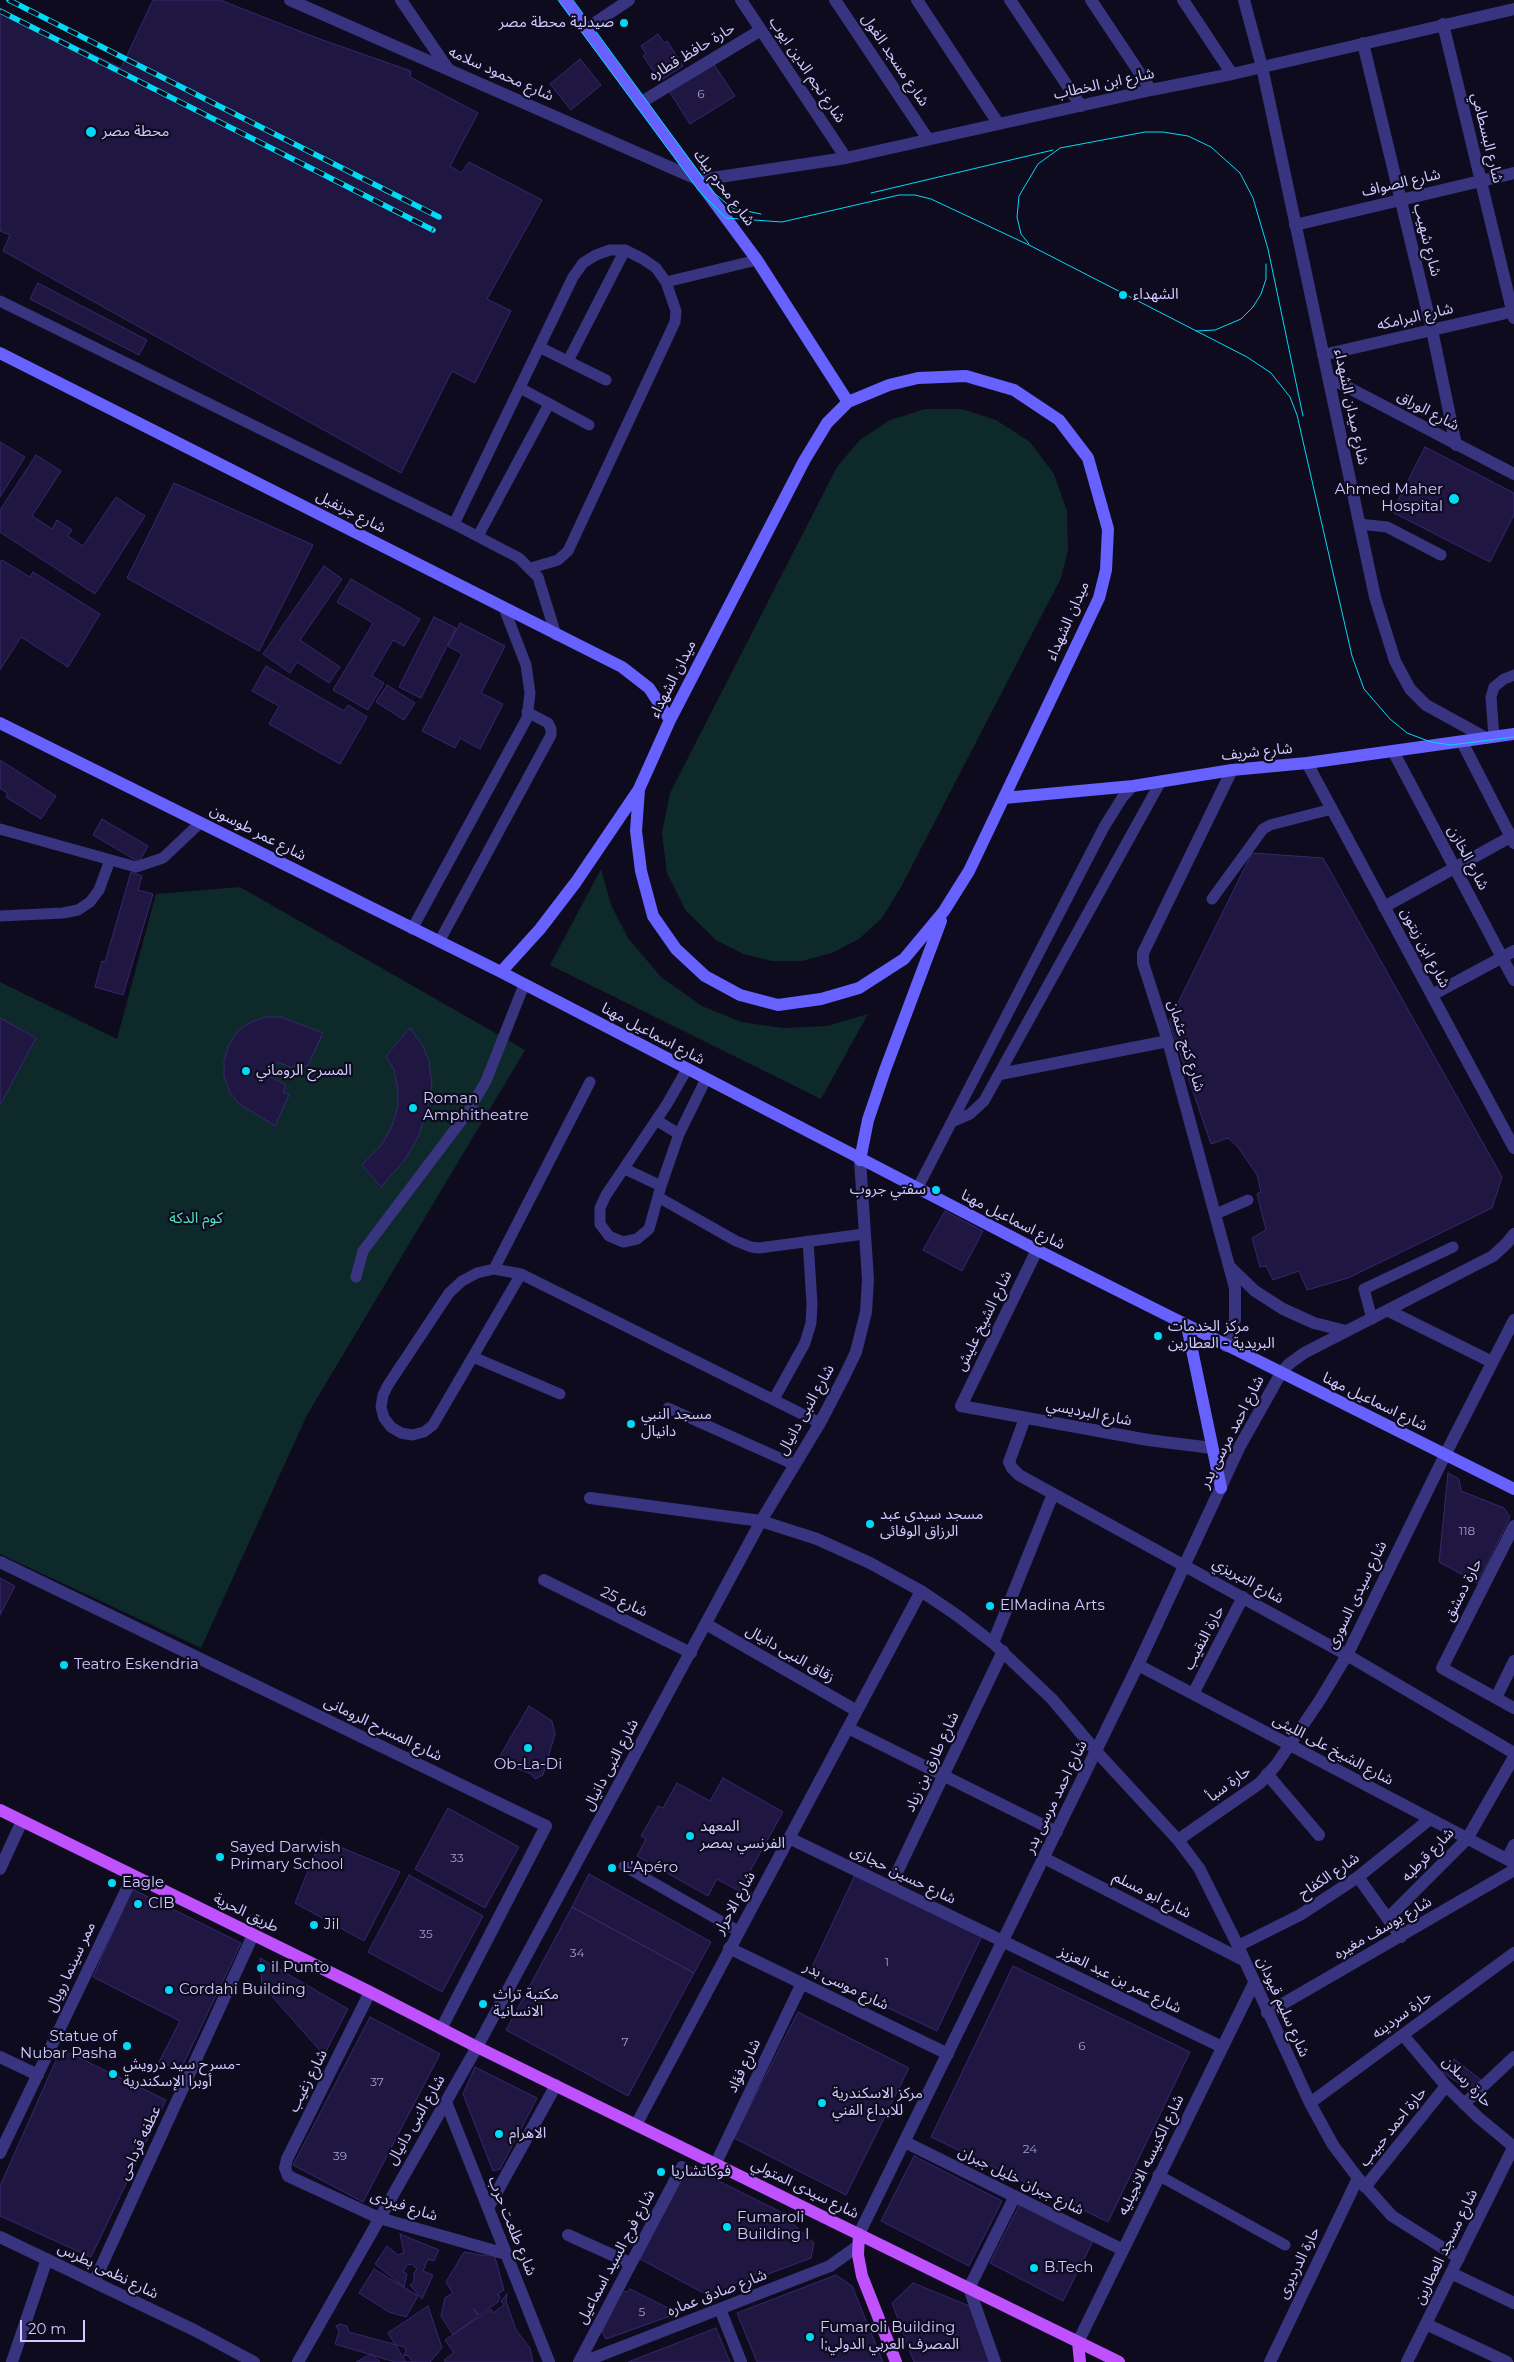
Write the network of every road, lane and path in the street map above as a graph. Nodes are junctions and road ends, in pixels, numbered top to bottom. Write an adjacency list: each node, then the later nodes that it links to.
1 (290, 0): 18 (street, شارع محمود سلامه)
2 (401, 0): 18 (street)
3 (565, 0): 14 (main road, شارع محرم بيك)
4 (629, 0): 14 (street)
5 (741, 0): 15 (street, شارع نجم الدين ايوب)
6 (835, 0): 24 (street, شارع مسجد الغول)
7 (917, 0): 23 (street)
8 (1010, 0): 22 (street)
9 (1091, 0): 20 (street)
10 (1183, 0): 19 (street)
11 (1244, 0): 17 (street, شارع ميدان الشهداء)
12 (1514, 8): 13 (street, شارع ابن الخطاب)
13 (1443, 24): 16 (street, شارع ابن الخطاب); 28 (street, شارع البسطامي)
14 (586, 29): 21 (main road, شارع محرم بيك)
15 (761, 30): 21 (street, حارة حافظ قطاره); 25 (street, شارع نجم الدين ايوب)
16 (1362, 42): 17 (street, شارع ابن الخطاب); 29 (street, شارع شهيب)
17 (1262, 67): 19 (street, شارع ابن الخطاب); 30 (street, شارع ميدان الشهداء)
18 (448, 69): 27 (street, شارع محمود سلامه)
19 (1232, 74): 20 (street, شارع ابن الخطاب)
20 (1151, 90): 22 (street, شارع ابن الخطاب)
21 (640, 103): 27 (main road, شارع محرم بيك)
22 (1080, 106): 23 (street, شارع ابن الخطاب)
23 (998, 123): 24 (street, شارع ابن الخطاب)
24 (928, 139): 25 (street, شارع ابن الخطاب)
25 (846, 158): 27 (street, شارع ابن الخطاب)
26 (1514, 173): 28 (street, شارع الصواف)
27 (698, 180): 32 (main road, شارع محرم بيك)
28 (1481, 181): 29 (street, شارع الصواف); 35 (street, شارع البسطامي)
29 (1401, 200): 30 (street, شارع الصواف); 36 (street, شارع شهيب)
30 (1295, 225): 39 (street, شارع ميدان الشهداء)
31 (625, 250): 33 (lane); 37 (lane); 40 (lane)
32 (757, 260): 33 (lane); 44 (main road, شارع محرم بيك)
33 (666, 282): 53 (lane)
34 (0, 300): 49 (lane)
35 (1513, 314): 36 (street, شارع البرامكه)
36 (1432, 330): 39 (street, شارع البرامكه); 47 (street, شارع شهيب)
37 (540, 347): 40 (lane); 43 (lane)
38 (0, 353): 54 (main road, شارع جرنفيل)
39 (1323, 355): 41 (street, شارع ميدان الشهداء)
40 (568, 361): 42 (lane)
41 (1328, 377): 47 (street, شارع الوراق); 50 (street, شارع ميدان الشهداء)
42 (606, 380)
43 (520, 388): 45 (lane); 49 (lane)
44 (848, 402): 58 (main road, ميدان الشهداء); 69 (main road, ميدان الشهداء)
45 (549, 404): 46 (lane); 51 (lane)
46 (589, 425)
47 (1456, 445): 48 (street, شارع الوراق)
48 (1514, 474)
49 (454, 524): 51 (lane)
50 (1359, 524): 52 (lane); 61 (street, شارع ميدان الشهداء)
51 (478, 536): 53 (lane)
52 (1441, 555)
53 (531, 568): 55 (lane)
54 (504, 608): 55 (main road, شارع جرنفيل); 57 (lane)
55 (556, 635): 58 (main road, شارع جرنفيل)
56 (1514, 675): 61 (lane)
57 (527, 712): 80 (lane); 81 (lane)
58 (670, 720): 68 (main road, ميدان الشهداء)
59 (0, 723): 71 (main road, شارع عمر طوسون)
60 (1514, 734): 61 (main road, شارع شريف)
61 (1490, 738): 62 (main road, شارع شريف)
62 (1462, 742): 63 (main road, شارع شريف); 73 (street)
63 (1393, 751): 64 (main road, شارع شريف); 75 (street, شارع الخازن)
64 (1307, 763): 65 (main road, شارع شريف); 70 (street, شارع ابن زيتون)
65 (1232, 770): 66 (main road, شارع شريف); 88 (street, شارع كنج عثمان)
66 (1161, 781): 67 (main road, شارع شريف); 90 (lane)
67 (1133, 786): 69 (main road, شارع شريف); 94 (lane)
68 (639, 789): 78 (main road, ميدان الشهداء); 84 (main road)
69 (1004, 798): 78 (main road, ميدان الشهداء)
70 (1332, 809): 76 (lane); 77 (street, شارع ابن زيتون)
71 (200, 823): 74 (lane); 80 (main road, شارع عمر طوسون)
72 (0, 829): 74 (lane)
73 (1513, 838): 75 (street)
74 (110, 860): 79 (lane)
75 (1455, 868): 77 (street); 83 (street, شارع الخازن)
76 (1212, 899)
77 (1384, 907): 87 (street, شارع ابن زيتون)
78 (944, 911): 97 (main road)
79 (0, 916)
80 (412, 929): 81 (main road, شارع عمر طوسون)
81 (439, 942): 84 (main road, شارع عمر طوسون)
82 (1514, 951): 83 (street)
83 (1502, 957): 85 (street, شارع الخازن); 87 (street)
84 (501, 972): 86 (main road, شارع اسماعيل مهنا)
85 (1514, 980)
86 (524, 985): 89 (main road, شارع اسماعيل مهنا); 111 (lane)
87 (1432, 995): 96 (street, شارع ابن زيتون)
88 (1168, 1040): 90 (street); 102 (street, شارع كنج عثمان)
89 (687, 1070): 91 (main road, شارع اسماعيل مهنا); 93 (lane)
90 (1000, 1074): 94 (lane)
91 (706, 1079): 95 (lane); 97 (main road, شارع اسماعيل مهنا)
92 (590, 1082): 109 (lane)
93 (656, 1120): 95 (lane); 98 (lane)
94 (952, 1122): 99 (lane)
95 (680, 1134): 100 (lane)
96 (1514, 1148)
97 (860, 1160): 99 (main road, شارع اسماعيل مهنا); 103 (street, شارع النبى دانيال)
98 (625, 1168): 100 (lane); 100 (lane)
99 (917, 1189): 107 (main road, شارع اسماعيل مهنا)
100 (659, 1191): 105 (lane)
101 (1248, 1200): 102 (lane)
102 (1216, 1214): 108 (street, شارع كنج عثمان)
103 (864, 1234): 105 (lane); 126 (street, شارع النبى دانيال)
104 (1514, 1234): 112 (street)
105 (808, 1241): 122 (lane)
106 (1453, 1247): 113 (lane)
107 (1037, 1250): 115 (main road, شارع اسماعيل مهنا); 123 (street, شارع الشيخ عليش)
108 (1230, 1268): 116 (street); 117 (street, شارع كنج عثمان)
109 (494, 1269): 110 (lane); 118 (lane)
110 (521, 1274): 118 (lane); 122 (lane)
111 (356, 1277)
112 (1389, 1311): 113 (street); 119 (street)
113 (1372, 1319): 116 (street)
114 (1514, 1320): 119 (street, شارع سيدى السورى)
115 (1187, 1326): 117 (main road, شارع اسماعيل مهنا); 127 (main road)
116 (1346, 1331): 120 (street)
117 (1226, 1346): 120 (main road, شارع اسماعيل مهنا)
118 (472, 1357): 121 (lane)
119 (1492, 1362): 128 (street, شارع سيدى السورى)
120 (1280, 1373): 128 (main road, شارع اسماعيل مهنا); 131 (street, شارع احمد مرسى بدر)
121 (560, 1394)
122 (774, 1400): 126 (lane)
123 (961, 1406): 125 (street, شارع البرديسي)
124 (668, 1408): 129 (lane)
125 (1025, 1418): 127 (street, شارع البرديسي); 132 (street, شارع التبريزي)
126 (820, 1423): 129 (street, شارع النبى دانيال)
127 (1212, 1448): 131 (main road)
128 (1445, 1455): 130 (main road, شارع اسماعيل مهنا); 144 (street, شارع سيدى السورى)
129 (795, 1465): 134 (street, شارع النبى دانيال)
130 (1513, 1487)
131 (1221, 1488): 137 (street, شارع احمد مرسى بدر)
132 (1053, 1494): 137 (street, شارع التبريزي); 142 (street, شارع طارق بن زياد)
133 (590, 1498): 134 (street, شارع سليم قيودان)
134 (762, 1521): 139 (street, شارع سليم قيودان); 141 (street, شارع النبى دانيال)
135 (1514, 1526): 148 (street, حارة دمشق)
136 (0, 1562): 187 (street, شارع المسرح الرومانى)
137 (1186, 1565): 140 (street, شارع التبريزي); 146 (street, شارع احمد مرسى بدر)
138 (544, 1580): 143 (street, شارع 25)
139 (921, 1591): 142 (street, شارع سليم قيودان); 150 (street, شارع الاحرار)
140 (1243, 1597): 144 (street, شارع التبريزي); 147 (street, حارة النقيب)
141 (706, 1624): 143 (street, شارع النبى دانيال); 150 (street, زقاق النبى دانيال)
142 (998, 1647): 153 (street, شارع سليم قيودان); 157 (street, شارع طارق بن زياد)
143 (690, 1653): 190 (street, شارع النبى دانيال)
144 (1346, 1655): 152 (street, شارع سيدى السورى); 154 (street, شارع التبريزي)
145 (1514, 1662): 148 (street)
146 (1138, 1665): 147 (street, شارع الشيخ على الليثى); 153 (street, شارع احمد مرسى بدر)
147 (1193, 1694): 152 (street, شارع الشيخ على الليثى)
148 (1496, 1698): 149 (street)
149 (1514, 1708)
150 (857, 1711): 151 (street, شارع الاحرار)
151 (848, 1728): 157 (street); 163 (street, شارع الاحرار)
152 (1290, 1745): 156 (street, حارة سبأ); 159 (street, شارع الشيخ على الليثى)
153 (1096, 1751): 161 (street, شارع احمد مرسى بدر); 165 (street, شارع سليم قيودان)
154 (1514, 1753)
155 (1514, 1757): 164 (street, شارع قرطبه)
156 (1268, 1774): 162 (street); 165 (street, حارة سبأ)
157 (944, 1775): 161 (street); 173 (street, شارع طارق بن زياد)
158 (0, 1810): 160 (main road, طريق الحرية)
159 (1430, 1819): 164 (street, شارع الشيخ على الليثى); 172 (street, شارع الكفاح)
160 (22, 1821): 170 (street); 171 (main road, طريق الحرية)
161 (1058, 1832): 167 (street, شارع احمد مرسى بدر)
162 (1319, 1835)
163 (789, 1838): 173 (street, شارع حسين حجازى); 175 (street, شارع الاحرار)
164 (1467, 1839): 168 (street, شارع الشيخ على الليثى); 174 (street, شارع قرطبه)
165 (1178, 1840): 179 (street, شارع سليم قيودان)
166 (1514, 1845): 168 (street)
167 (1044, 1858): 178 (street, شارع احمد مرسى بدر); 182 (street, شارع ابو مسلم)
168 (1512, 1864): 177 (street, شارع يوسف مغيره)
169 (624, 1866): 175 (lane)
170 (0, 1870)
171 (133, 1876): 176 (main road, طريق الحرية); 194 (street, ممر سينما رويال)
172 (1358, 1877): 174 (street); 179 (street, شارع الكفاح)
173 (890, 1887): 178 (street, شارع حسين حجازى)
174 (1388, 1918): 177 (street)
175 (738, 1931): 180 (street, شارع الاحرار)
176 (254, 1935): 185 (main road, طريق الحرية); 222 (street, عطفه قرداحى)
177 (1401, 1936): 186 (street, شارع يوسف مغيره)
178 (1003, 1942): 189 (street, شارع عمر بن عبد العزيز); 191 (street, شارع احمد مرسى بدر)
179 (1238, 1946): 182 (street, شارع سليم قيودان)
180 (729, 1948): 183 (street, شارع موسى بدر); 200 (street, شارع الاحرار)
181 (1514, 1954): 188 (street, حارة سردينه)
182 (1245, 1962): 184 (street, شارع سليم قيودان)
183 (802, 1983): 191 (street, شارع موسى بدر); 204 (street, شارع فؤاد)
184 (1254, 1983): 186 (street, شارع سليم قيودان); 189 (street, شارع الكنيسه الانجيليه)
185 (370, 1992): 187 (main road, طريق الحرية); 207 (street, شارع زغيب)
186 (1267, 2013): 198 (street, شارع سليم قيودان)
187 (441, 2029): 190 (main road, طريق الحرية)
188 (1403, 2035): 196 (street, حارة رسلان); 198 (street, حارة سردينه)
189 (1222, 2047): 206 (street, شارع الكنيسه الانجيليه)
190 (477, 2048): 195 (main road, شارع سيدى المتولي); 197 (street, شارع النبى دانيال)
191 (948, 2054): 201 (street, شارع احمد مرسى بدر)
192 (0, 2057): 194 (street)
193 (1514, 2057): 199 (street)
194 (38, 2075): 203 (street, ممر سينما رويال)
195 (556, 2085): 200 (main road, شارع سيدى المتولي); 210 (street)
196 (1446, 2086): 199 (street, حارة رسلان); 208 (street, حارة احمد حبيب)
197 (446, 2102): 210 (street, شارع طلعت حرب); 211 (street, شارع النبى دانيال)
198 (1310, 2103): 208 (street, شارع سليم قيودان)
199 (1464, 2104): 202 (street, حارة رسلان)
200 (636, 2125): 204 (main road, شارع سيدى المتولي)
201 (905, 2142): 209 (street, شارع جبران خليل جبران); 214 (street, شارع احمد مرسى بدر)
202 (1514, 2146): 218 (street, شارع مسجد العطارين)
203 (0, 2153)
204 (716, 2163): 214 (main road, شارع سيدى المتولي)
205 (682, 2167): 220 (street, شارع فرج السيد اسماعيل)
206 (1158, 2175): 215 (lane); 216 (street, شارع الكنيسه الانجيليه)
207 (296, 2181): 211 (street, شارع فيردى)
208 (1361, 2182): 218 (street, شارع سليم قيودان); 239 (street, حارة الدرديرى)
209 (1015, 2196): 216 (street, شارع جبران خليل جبران); 223 (street)
210 (488, 2208): 217 (street, شارع طلعت حرب)
211 (379, 2218): 217 (street, شارع فيردى); 230 (street, شارع النبى دانيال)
212 (568, 2235): 220 (street)
213 (0, 2237): 219 (street, شارع نظمى بطرس)
214 (859, 2240): 223 (main road, شارع سيدى المتولي); 225 (street, شارع صادق عماره); 235 (main road)
215 (1285, 2245)
216 (1123, 2250): 227 (street, شارع الكنيسه الانجيليه)
217 (506, 2254): 231 (street, شارع طلعت حرب)
218 (1459, 2258): 221 (street, شارع مسجد العطارين)
219 (47, 2259): 222 (street, شارع نظمى بطرس); 228 (street)
220 (630, 2263): 232 (street, شارع فرج السيد اسماعيل)
221 (1451, 2273): 224 (street); 226 (street, شارع مسجد العطارين)
222 (94, 2282): 229 (street, شارع نظمى بطرس)
223 (969, 2288): 227 (main road, شارع سيدى المتولي); 236 (street)
224 (1514, 2303)
225 (720, 2309): 233 (street, شارع صادق عماره); 234 (street)
226 (1426, 2324): 240 (street, شارع مسجد العطارين); 241 (street)
227 (1078, 2342): 237 (main road); 238 (main road, شارع سيدى المتولي)
228 (15, 2361)
229 (254, 2362)
230 (298, 2362)
231 (549, 2362)
232 (578, 2362)
233 (583, 2362)
234 (741, 2362)
235 (896, 2362)
236 (995, 2362)
237 (1080, 2362)
238 (1119, 2362)
239 (1270, 2362)
240 (1407, 2362)
241 (1507, 2362)

